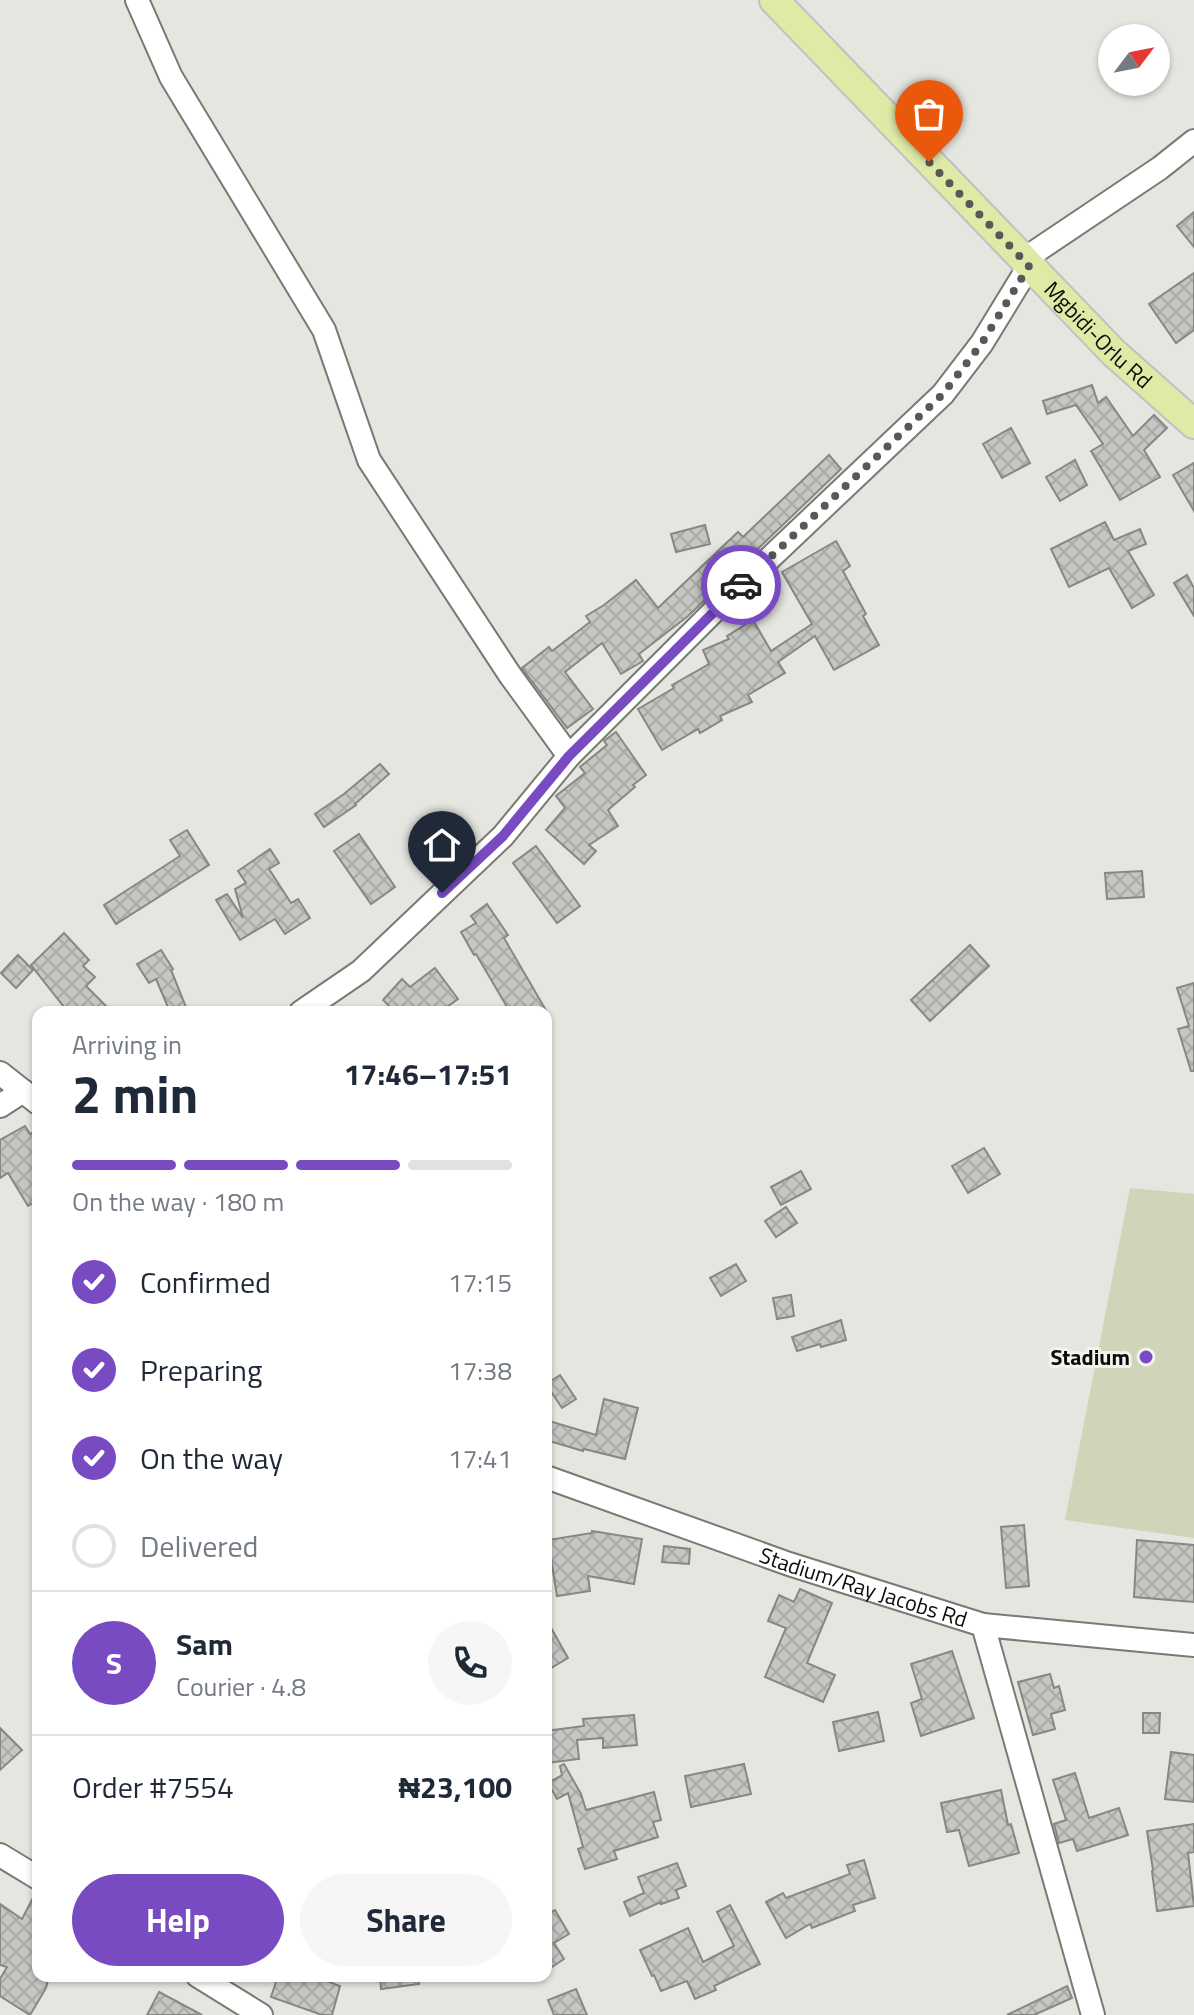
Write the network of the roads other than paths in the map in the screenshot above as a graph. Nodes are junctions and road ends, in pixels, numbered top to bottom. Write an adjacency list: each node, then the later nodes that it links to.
1 (137, 0): 6 (street)
2 (774, 0): 4 (main road, Mgbidi-Orlu Rd)
3 (1194, 141): 4 (street)
4 (1026, 263): 5 (main road, Mgbidi-Orlu Rd); 6 (street)
5 (1194, 424)
6 (569, 756): 7 (street)
7 (310, 1006)
8 (0, 1073): 9 (street)
9 (30, 1097): 10 (street)
10 (0, 1106)
11 (552, 1479): 12 (street, Stadium/Ray Jacobs Rd)
12 (983, 1625): 13 (street, Stadium/Ray Jacobs Rd); 18 (street)
13 (1194, 1645)
14 (0, 1855): 15 (street)
15 (32, 1874)
16 (208, 1982): 17 (street)
17 (261, 2015)
18 (1093, 2015)

